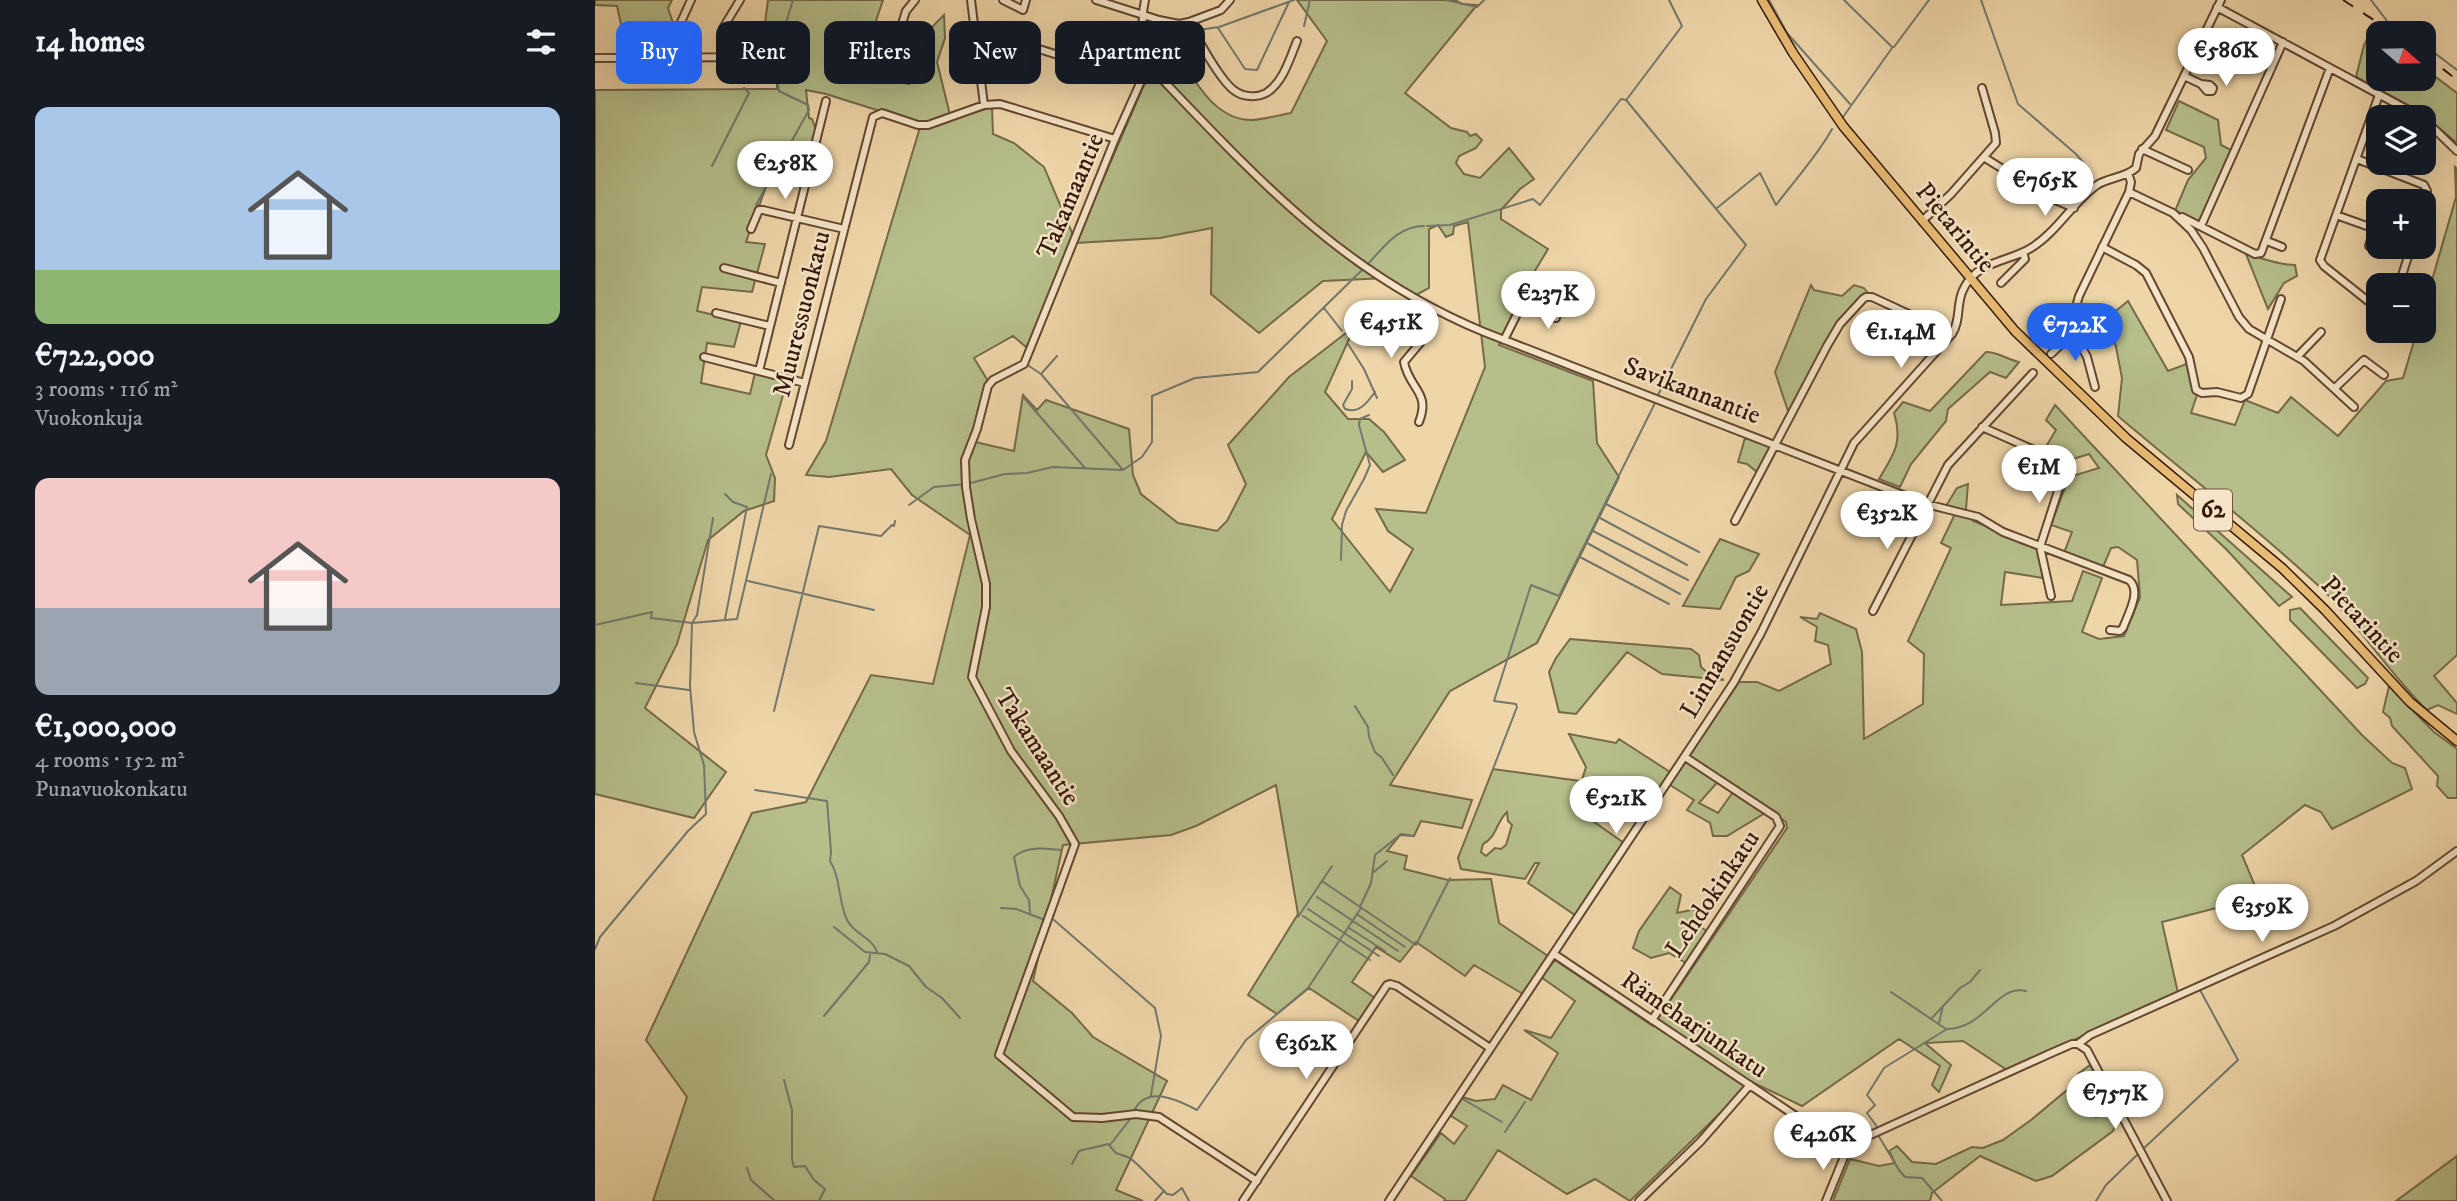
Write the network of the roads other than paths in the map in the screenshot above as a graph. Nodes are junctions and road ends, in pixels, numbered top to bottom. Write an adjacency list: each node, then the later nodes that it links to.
1 (691, 0): 13 (street)
2 (740, 0): 14 (street)
3 (915, 0): 15 (street)
4 (971, 0): 16 (street)
5 (1003, 0): 6 (street)
6 (1026, 0)
7 (1096, 0): 12 (street)
8 (1145, 0): 12 (street, Savikannantie)
9 (1230, 0): 19 (street)
10 (1762, 0): 52 (main road, Pietarintie / 62)
11 (2219, 4): 20 (street); 22 (street)
12 (1142, 15): 17 (street, Savikannantie); 18 (street)
13 (681, 21)
14 (727, 21)
15 (903, 21)
16 (974, 21)
17 (1143, 21)
18 (1164, 21)
19 (1192, 21)
20 (2203, 36): 23 (street); 28 (street)
21 (1297, 41): 24 (street)
22 (2283, 42): 27 (street); 53 (street)
23 (2221, 44)
24 (1205, 48)
25 (595, 58): 26 (street)
26 (616, 58)
27 (2330, 68): 34 (street); 57 (street)
28 (2184, 76): 32 (street); 40 (street)
29 (982, 84): 36 (street)
30 (1140, 84): 39 (street, Takamaantie)
31 (1167, 84): 68 (street, Savikannantie)
32 (2201, 84)
33 (1982, 88): 42 (street)
34 (2379, 95): 37 (street); 43 (street)
35 (826, 101): 51 (street)
36 (984, 105): 39 (street); 56 (street, Muuressuonkatu)
37 (2398, 105)
38 (2436, 131): 41 (street)
39 (1115, 139): 106 (street, Takamaantie)
40 (2142, 149): 44 (street); 45 (street)
41 (2457, 151)
42 (1985, 158): 48 (street); 52 (street)
43 (2357, 159): 46 (street); 50 (street)
44 (2188, 170)
45 (2128, 173): 47 (street); 48 (street)
46 (2426, 189)
47 (2129, 192): 49 (street); 58 (street)
48 (2074, 208): 60 (street)
49 (2173, 213): 53 (street); 74 (street)
50 (2336, 215): 54 (street); 67 (street)
51 (797, 217): 55 (street); 56 (street); 63 (street)
52 (1922, 221): 62 (main road, Pietarintie / 62)
53 (2201, 226): 57 (street)
54 (2366, 226)
55 (751, 229)
56 (843, 229): 82 (street, Muuressuonkatu)
57 (2267, 241): 59 (street)
58 (2102, 247): 71 (street); 74 (street)
59 (2283, 247)
60 (2024, 252): 62 (street); 64 (street)
61 (724, 268): 63 (street)
62 (1970, 279): 73 (street); 97 (main road, Pietarintie / 62)
63 (781, 283): 70 (street)
64 (2001, 283)
65 (1570, 292): 75 (street)
66 (2281, 299): 74 (street)
67 (2366, 299)
68 (1428, 306): 75 (street, Savikannantie); 86 (street)
69 (716, 313): 70 (street)
70 (770, 326): 79 (street)
71 (2074, 332): 76 (street); 83 (street)
72 (2321, 332): 78 (street)
73 (1952, 334): 88 (street); 90 (street, Linnansuontie)
74 (2265, 339): 78 (street)
75 (1504, 340): 88 (street, Savikannantie)
76 (2051, 354)
77 (704, 357): 79 (street)
78 (2297, 357): 84 (street)
79 (759, 371): 82 (street)
80 (2033, 373): 87 (street)
81 (2384, 375): 84 (street)
82 (805, 383): 89 (street, Muuressuonkatu)
83 (2095, 387)
84 (2335, 388): 85 (street)
85 (2354, 407)
86 (1419, 422)
87 (1982, 427): 91 (street); 93 (street)
88 (1776, 444): 90 (street, Savikannantie); 92 (street)
89 (789, 445)
90 (1842, 469): 91 (street, Savikannantie); 98 (street, Linnansuontie)
91 (1926, 504): 93 (street, Savikannantie); 95 (street)
92 (1735, 521)
93 (2040, 547): 94 (street); 96 (street, Savikannantie)
94 (2051, 596)
95 (1873, 611)
96 (2110, 630)
97 (2457, 741)
98 (1685, 757): 100 (street, Linnansuontie); 101 (street, Lehdokinkatu)
99 (2457, 851): 102 (street)
100 (1554, 954): 101 (street, Rämeharjunkatu); 103 (street, Linnansuontie)
101 (1652, 1020): 104 (street, Rämeharjunkatu)
102 (2078, 1044): 105 (street); 111 (street)
103 (1490, 1048): 106 (street); 108 (street, Linnansuontie)
104 (1749, 1085): 105 (street, Rämeharjunkatu); 109 (street)
105 (1845, 1146): 110 (street)
106 (1257, 1181): 107 (street)
107 (1247, 1200)
108 (1389, 1201)
109 (1639, 1201)
110 (1826, 1201)
111 (2167, 1201)

